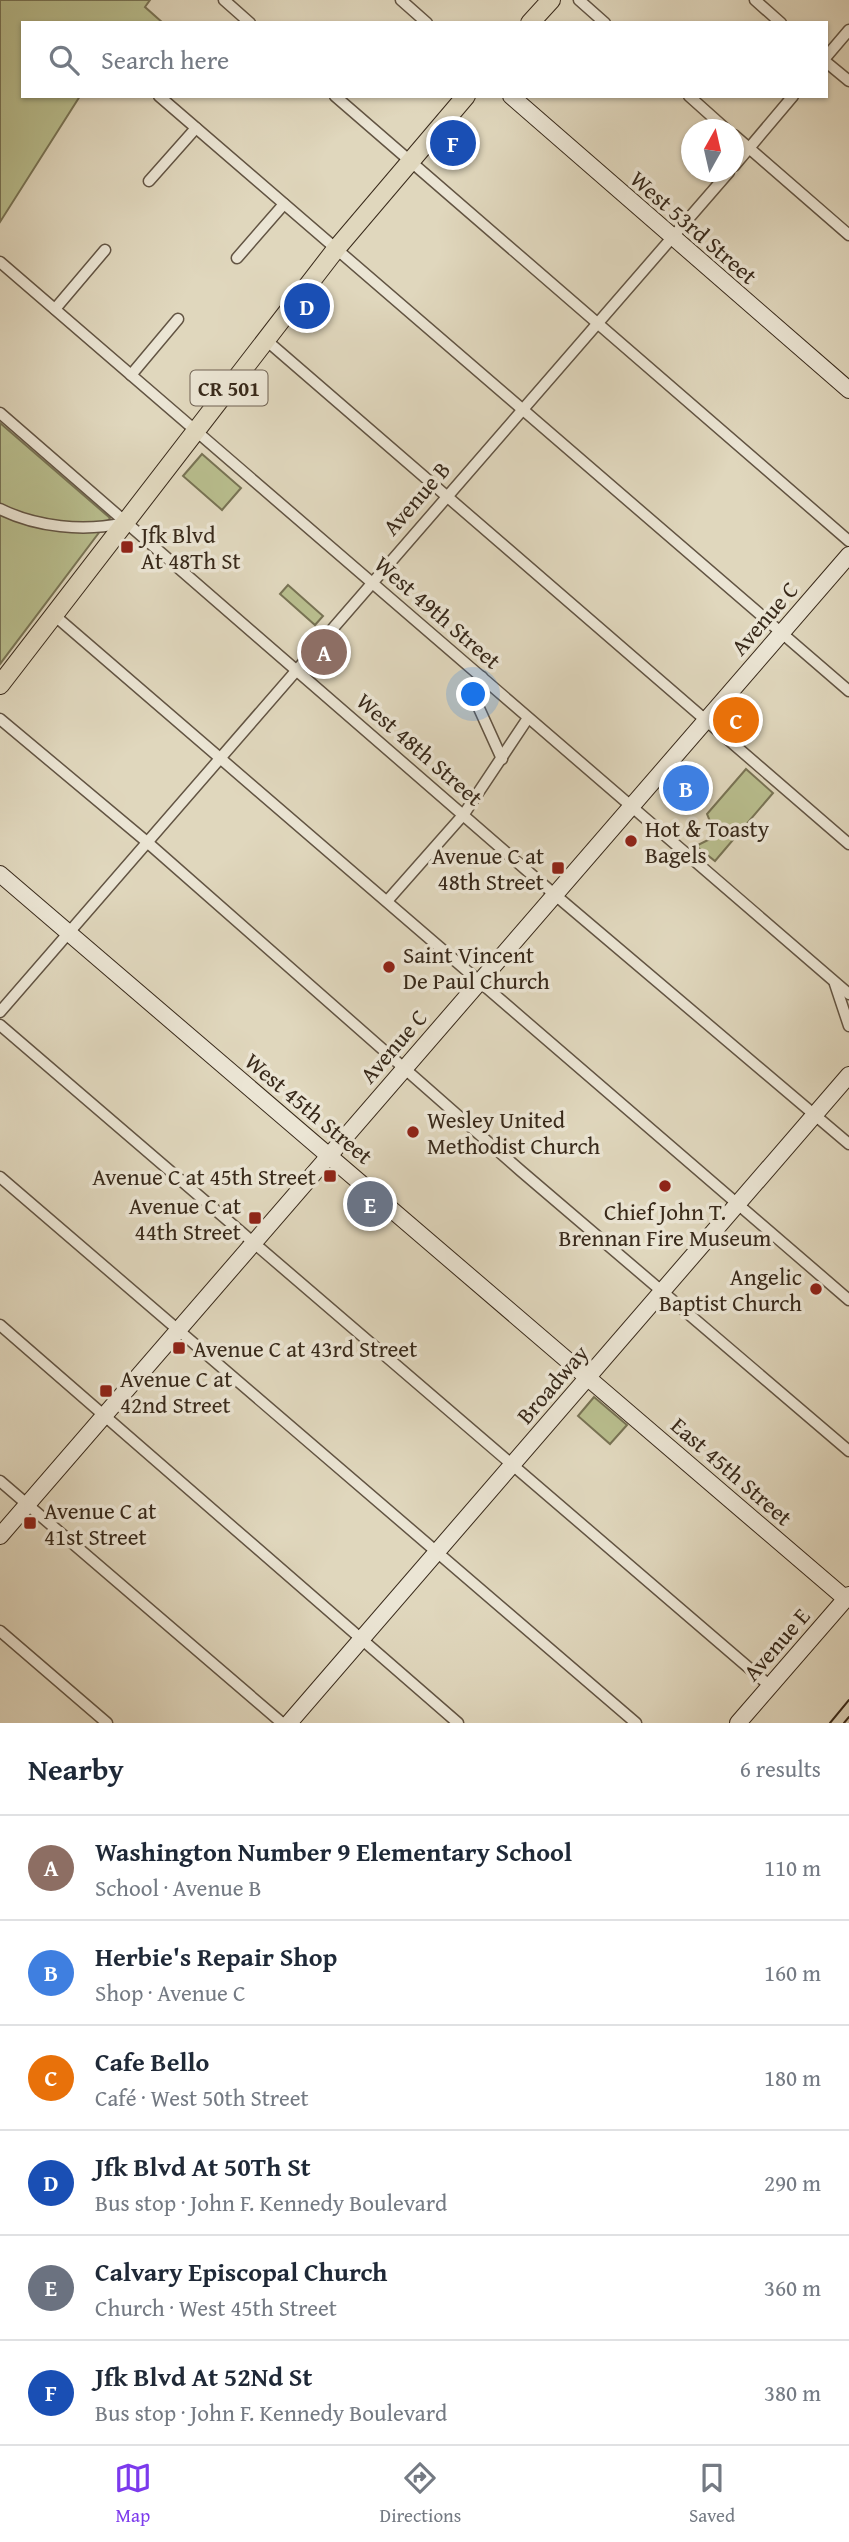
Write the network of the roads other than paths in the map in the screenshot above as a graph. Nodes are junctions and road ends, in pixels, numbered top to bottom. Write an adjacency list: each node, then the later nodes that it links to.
1 (224, 0): 6 (street)
2 (401, 0): 7 (street)
3 (551, 0): 8 (main road)
4 (579, 0): 9 (street)
5 (755, 0): 10 (street)
6 (248, 21)
7 (425, 21)
8 (532, 21)
9 (603, 21)
10 (779, 21)
11 (849, 30): 12 (street)
12 (828, 56)
13 (828, 61): 14 (street)
14 (849, 81)
15 (161, 98): 22 (street)
16 (337, 98): 26 (street)
17 (464, 98): 26 (main road, CR 501)
18 (513, 98): 31 (street, West 53rd Street)
19 (691, 98): 21 (street)
20 (791, 98): 24 (street)
21 (715, 119)
22 (196, 128): 27 (street); 29 (street)
23 (744, 145): 24 (street)
24 (748, 148): 25 (street); 30 (street)
25 (744, 153)
26 (411, 162): 32 (main road, CR 501); 38 (street)
27 (149, 181)
28 (720, 182): 31 (street, Avenue B)
29 (284, 204): 32 (street); 34 (street)
30 (849, 235)
31 (671, 239): 38 (street, Avenue B); 41 (street, West 53rd Street)
32 (336, 249): 39 (main road, CR 501); 42 (street)
33 (105, 250): 36 (street)
34 (237, 257)
35 (0, 262): 36 (street, West 49th Street)
36 (55, 309): 40 (street, West 49th Street)
37 (178, 320): 40 (street)
38 (597, 323): 42 (street, Avenue B); 48 (street)
39 (266, 340): 44 (main road, CR 501); 45 (street)
40 (131, 375): 44 (street, West 49th Street)
41 (849, 390)
42 (522, 409): 45 (street, Avenue B); 52 (street)
43 (0, 413): 47 (street, West 48th Street)
44 (196, 431): 47 (main road, CR 501); 50 (street, West 49th Street)
45 (446, 496): 50 (street, Avenue B); 59 (street)
46 (0, 509): 47 (street)
47 (126, 522): 51 (main road, CR 501); 53 (street, West 48th Street)
48 (849, 541)
49 (849, 555): 52 (street, Avenue C)
50 (371, 582): 53 (street, Avenue B); 54 (street, West 49th Street)
51 (54, 615): 55 (main road, CR 501); 60 (street)
52 (781, 633): 56 (street); 59 (street, Avenue C)
53 (295, 669): 60 (street, Avenue B); 63 (street, West 48th Street)
54 (482, 677): 57 (street, West 49th Street); 61 (street)
55 (0, 685)
56 (849, 691)
57 (528, 718): 61 (street); 62 (street, West 49th Street)
58 (0, 719): 64 (street)
59 (704, 720): 62 (street, Avenue C); 65 (street)
60 (219, 757): 64 (street, Avenue B); 68 (street)
61 (502, 759): 63 (street)
62 (631, 806): 67 (street, Avenue C); 71 (street, West 49th Street)
63 (464, 814): 67 (street, West 48th Street); 68 (street)
64 (147, 842): 69 (street, Avenue B); 76 (street)
65 (849, 844)
66 (0, 874): 69 (street, West 45th Street)
67 (554, 894): 70 (street, Avenue C); 78 (street, West 48th Street)
68 (388, 900): 70 (street)
69 (69, 933): 73 (street, Avenue B); 80 (street, West 45th Street)
70 (479, 981): 76 (street, Avenue C); 82 (street)
71 (834, 981): 72 (street, West 49th Street); 75 (street)
72 (849, 994)
73 (0, 1012)
74 (0, 1025): 83 (street)
75 (849, 1026)
76 (403, 1069): 80 (street, Avenue C); 84 (street)
77 (849, 1075): 78 (street, Broadway)
78 (815, 1115): 79 (street, West 48th Street); 82 (street, Broadway)
79 (849, 1144)
80 (329, 1154): 83 (street, Avenue C); 88 (street, West 45th Street)
81 (0, 1177): 87 (street)
82 (738, 1204): 84 (street, Broadway); 85 (street)
83 (253, 1243): 87 (street, Avenue C); 91 (street)
84 (662, 1291): 88 (street, Broadway); 90 (street)
85 (849, 1300)
86 (0, 1325): 89 (street)
87 (178, 1330): 89 (street, Avenue C); 95 (street)
88 (588, 1377): 91 (street, Broadway); 96 (street, East 45th Street)
89 (105, 1416): 93 (street, Avenue C); 98 (street)
90 (849, 1451)
91 (511, 1466): 95 (street, Broadway); 99 (street)
92 (0, 1481): 93 (street)
93 (27, 1505): 94 (street, Avenue C); 101 (street)
94 (0, 1536)
95 (437, 1552): 98 (street, Broadway); 104 (street)
96 (847, 1597): 99 (street, Avenue E)
97 (0, 1631): 100 (street)
98 (361, 1640): 102 (street, Broadway); 103 (street)
99 (770, 1686): 105 (street, Avenue E)
100 (107, 1723)
101 (282, 1723)
102 (289, 1723)
103 (458, 1723)
104 (636, 1723)
105 (738, 1723)

